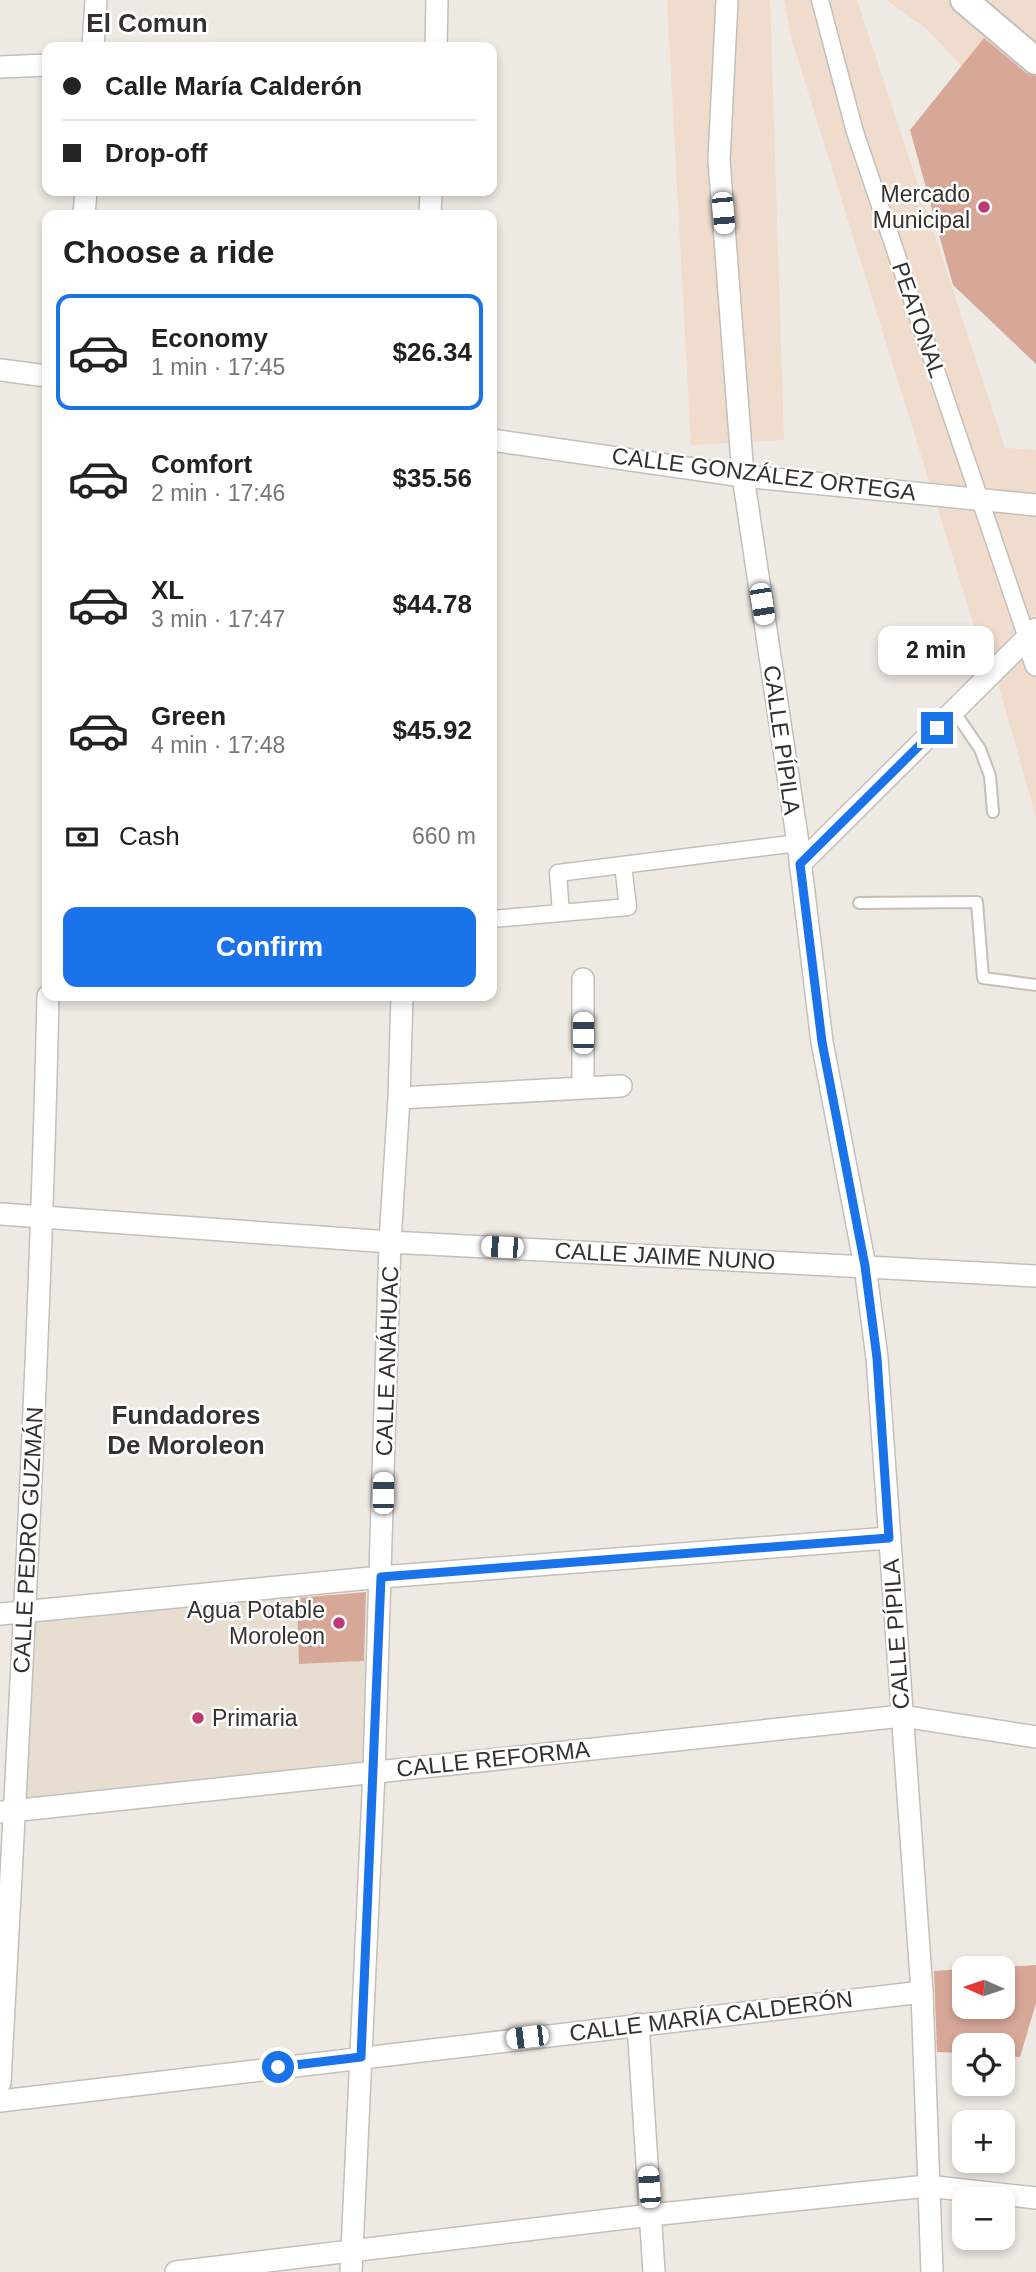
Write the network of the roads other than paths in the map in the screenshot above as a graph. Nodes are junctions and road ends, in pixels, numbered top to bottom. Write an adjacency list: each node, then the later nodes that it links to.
1 (96, 0): 6 (street)
2 (437, 0): 7 (street)
3 (727, 0): 14 (street, CALLE PÍPILA)
4 (820, 0): 15 (street, PEATONAL)
5 (967, 1): 8 (street)
6 (93, 42)
7 (436, 42)
8 (1036, 61)
9 (42, 65): 10 (street)
10 (0, 67)
11 (0, 370): 12 (street)
12 (42, 375)
13 (497, 441): 14 (street, CALLE GONZÁLEZ ORTEGA)
14 (743, 476): 15 (street, CALLE GONZÁLEZ ORTEGA); 21 (street, CALLE PÍPILA)
15 (979, 498): 16 (street, CALLE GONZÁLEZ ORTEGA); 17 (street, PEATONAL)
16 (1036, 505)
17 (1032, 634): 18 (street); 19 (street)
18 (1036, 665)
19 (954, 711): 20 (lane); 21 (street)
20 (993, 812)
21 (799, 854): 22 (street); 36 (street, CALLE PÍPILA)
22 (623, 865): 24 (street); 24 (street)
23 (859, 903): 27 (lane)
24 (561, 913): 25 (street)
25 (497, 919)
26 (583, 979): 31 (street)
27 (1036, 985)
28 (48, 1001): 34 (street, CALLE PEDRO GUZMÁN)
29 (402, 1001): 32 (street, CALLE ANÁHUAC)
30 (621, 1086): 31 (street)
31 (583, 1088): 32 (street)
32 (399, 1097): 35 (street, CALLE ANÁHUAC)
33 (0, 1214): 34 (street, CALLE JAIME NUNO)
34 (43, 1216): 35 (street, CALLE JAIME NUNO); 40 (street, CALLE PEDRO GUZMÁN)
35 (390, 1242): 36 (street, CALLE JAIME NUNO); 39 (street, CALLE ANÁHUAC)
36 (865, 1266): 37 (street, CALLE JAIME NUNO); 38 (street, CALLE PÍPILA)
37 (1036, 1276)
38 (889, 1538): 39 (street); 42 (street, CALLE PÍPILA)
39 (381, 1577): 40 (street); 44 (street, CALLE ANÁHUAC)
40 (26, 1612): 41 (street); 45 (street, CALLE PEDRO GUZMÁN)
41 (0, 1614)
42 (902, 1716): 43 (street, CALLE REFORMA); 44 (street, CALLE REFORMA); 46 (street, CALLE PÍPILA)
43 (1036, 1737)
44 (374, 1772): 45 (street, CALLE REFORMA); 48 (street, CALLE ANÁHUAC)
45 (7, 1812): 49 (street, CALLE PEDRO GUZMÁN)
46 (922, 1992): 47 (street, CALLE MARÍA CALDERÓN); 51 (street, CALLE PÍPILA)
47 (638, 2024): 48 (street, CALLE MARÍA CALDERÓN); 53 (street)
48 (361, 2057): 50 (street, CALLE MARÍA CALDERÓN); 54 (street, CALLE ANÁHUAC)
49 (0, 2083)
50 (0, 2101)
51 (927, 2186): 52 (street); 53 (street); 57 (street, CALLE PÍPILA)
52 (1036, 2198)
53 (651, 2215): 54 (street); 56 (street)
54 (352, 2262): 55 (street)
55 (176, 2272)
56 (654, 2272)
57 (932, 2272)

